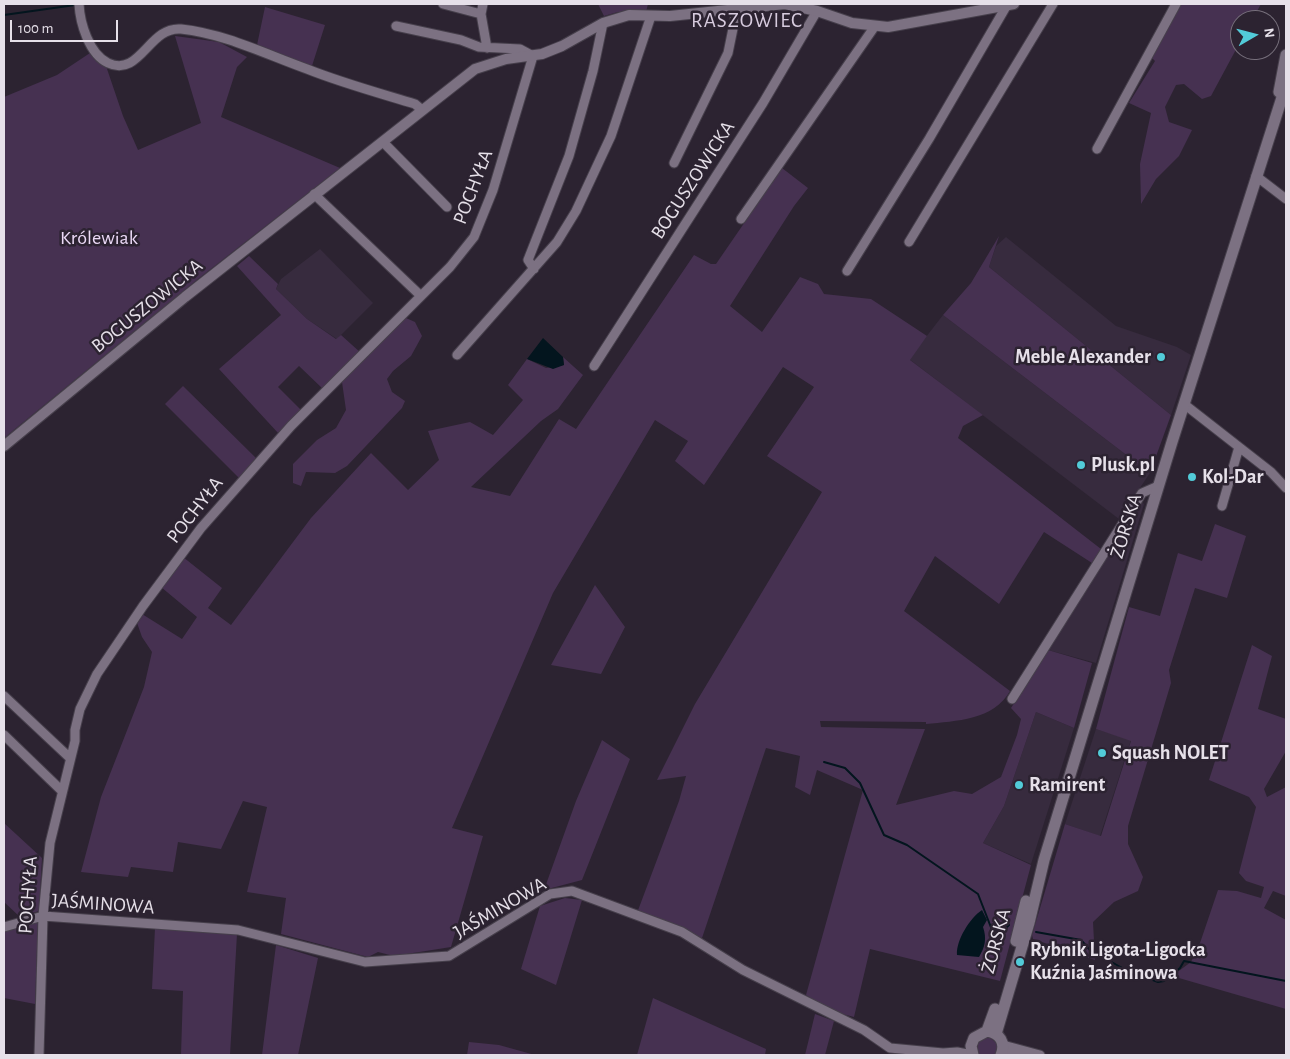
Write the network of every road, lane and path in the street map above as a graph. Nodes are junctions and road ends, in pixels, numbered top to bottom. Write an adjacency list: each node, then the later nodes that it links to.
1 (79, 4): 18 (street)
2 (443, 4): 9 (street)
3 (483, 4): 9 (street)
4 (1011, 4): 13 (street, BOGUSZOWICKA); 30 (street)
5 (1053, 4): 28 (street)
6 (1176, 4): 21 (street)
7 (737, 9): 8 (street, BOGUSZOWICKA); 10 (street, BOGUSZOWICKA); 22 (street, BOGUSZOWICKA)
8 (817, 11): 13 (street, BOGUSZOWICKA); 33 (street, BOGUSZOWICKA)
9 (481, 14): 14 (street)
10 (651, 16): 11 (street, BOGUSZOWICKA); 29 (street)
11 (603, 23): 16 (street, BOGUSZOWICKA); 29 (street)
12 (396, 26): 14 (street)
13 (875, 26): 27 (street)
14 (487, 48): 16 (street)
15 (1286, 55): 19 (main road, ŻORSKA)
16 (533, 56): 18 (street, BOGUSZOWICKA); 31 (street, POCHYŁA)
17 (1286, 84): 19 (main road, ŻORSKA)
18 (422, 110): 20 (street, BOGUSZOWICKA)
19 (1273, 124): 23 (main road, ŻORSKA)
20 (383, 142): 24 (street, BOGUSZOWICKA); 26 (street)
21 (1097, 149)
22 (674, 163)
23 (1256, 176): 25 (street); 34 (main road, ŻORSKA)
24 (314, 194): 31 (street); 35 (street, BOGUSZOWICKA)
25 (1286, 199)
26 (447, 207)
27 (742, 219)
28 (909, 242)
29 (534, 269): 32 (street)
30 (847, 271)
31 (421, 296): 43 (street, POCHYŁA)
32 (457, 355)
33 (594, 366)
34 (1184, 404): 36 (street); 38 (main road, ŻORSKA)
35 (4, 446)
36 (1239, 447): 37 (street); 39 (street)
37 (1285, 484)
38 (1158, 486): 41 (street); 47 (main road, ŻORSKA)
39 (1222, 506)
40 (4, 696): 43 (street)
41 (1012, 699)
42 (4, 735): 44 (street)
43 (70, 758): 44 (street, POCHYŁA)
44 (62, 791): 45 (street, POCHYŁA)
45 (43, 916): 46 (street, JAŚMINOWA); 48 (street, JAŚMINOWA); 50 (street, POCHYŁA)
46 (4, 927)
47 (992, 1033): 48 (main road); 49 (main road)
48 (972, 1051)
49 (1004, 1052): 51 (street); 52 (street)
50 (39, 1055)
51 (1016, 1055)
52 (1040, 1055)

